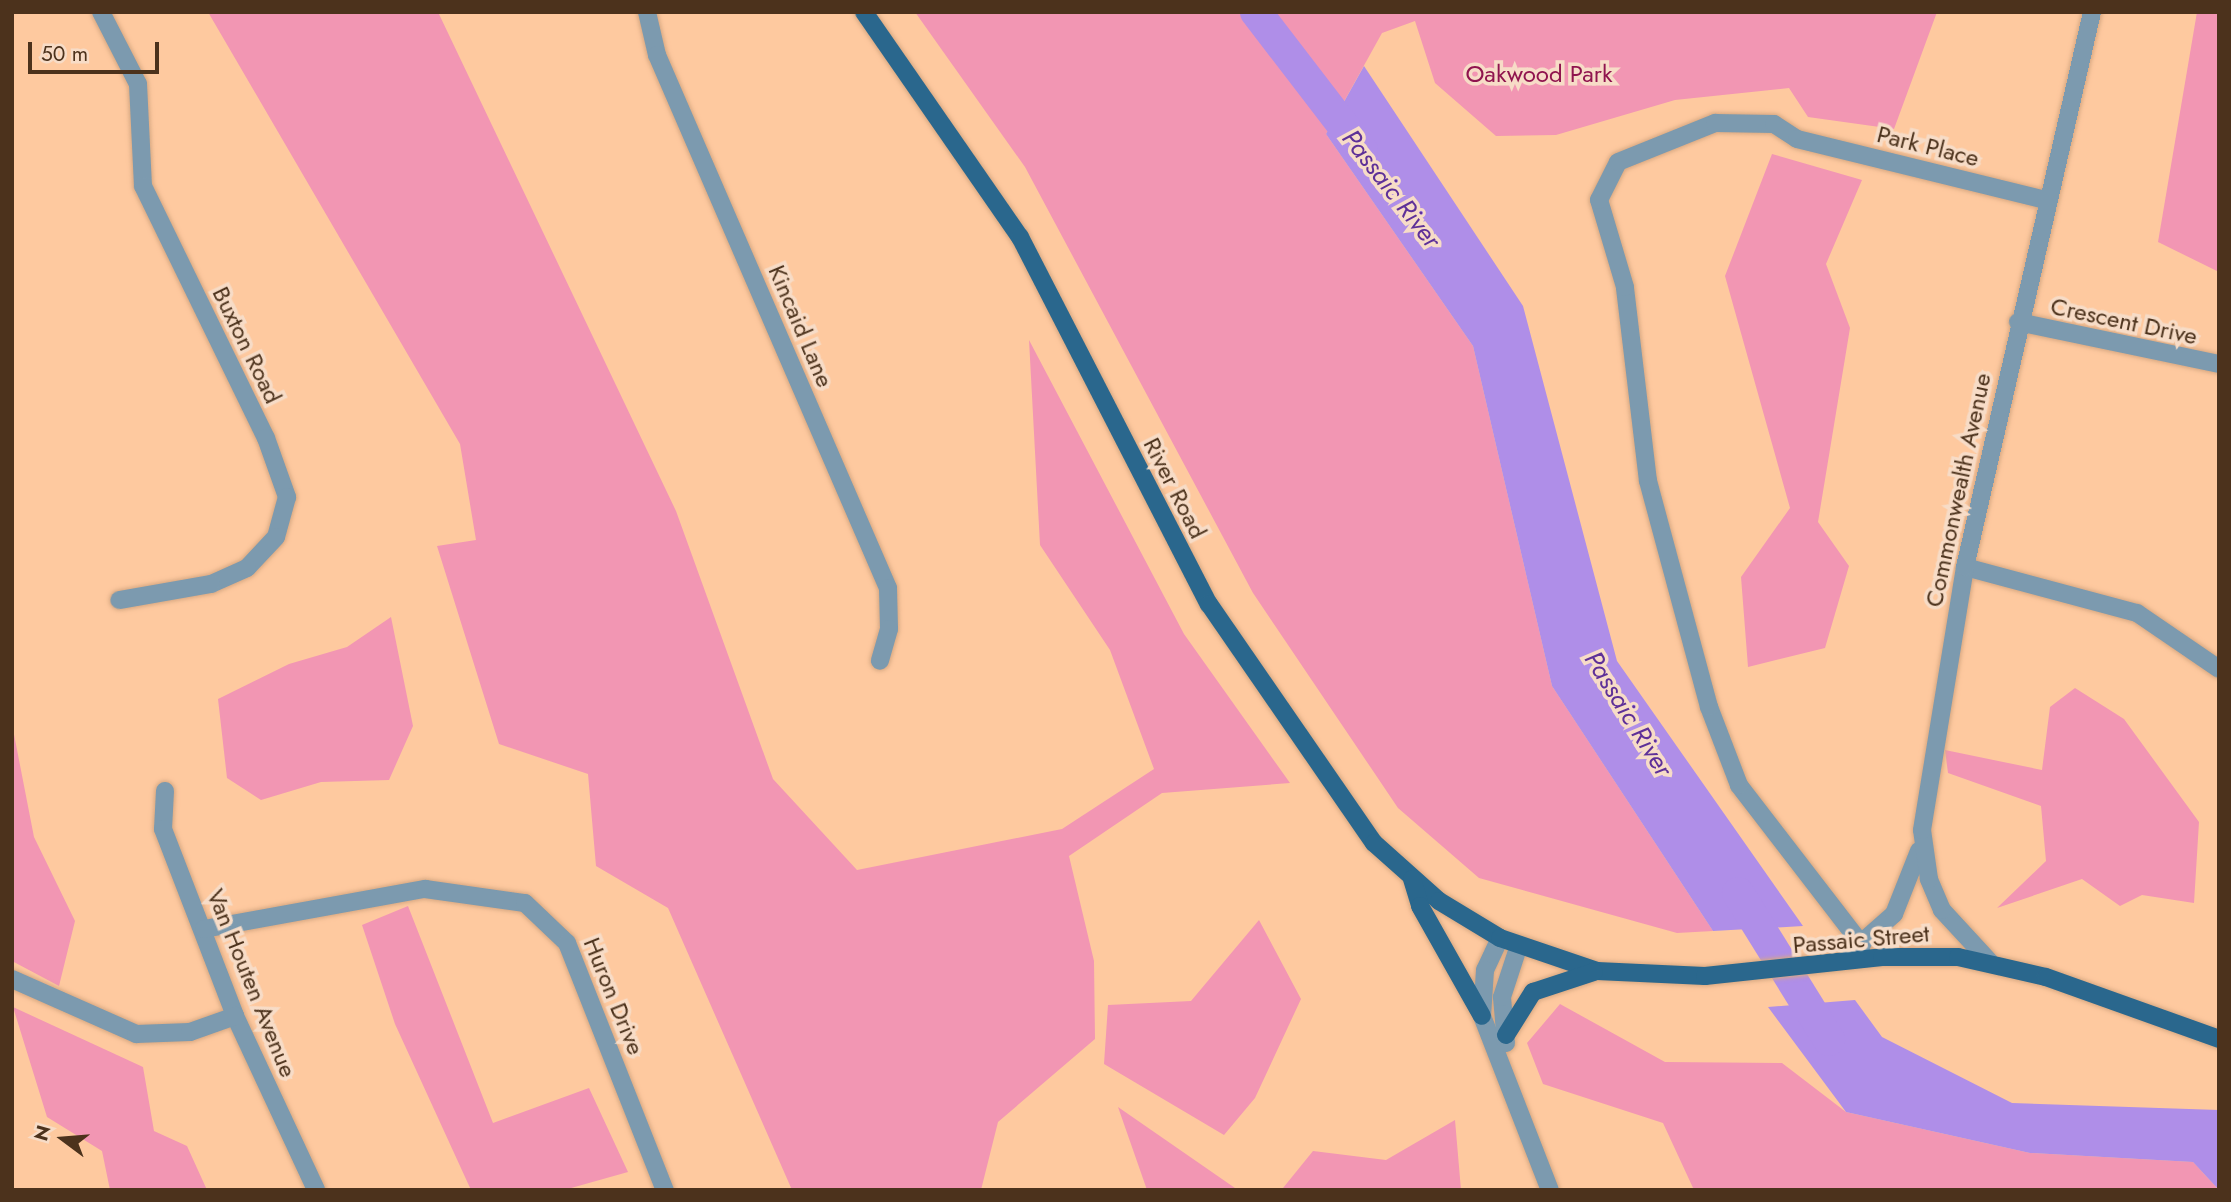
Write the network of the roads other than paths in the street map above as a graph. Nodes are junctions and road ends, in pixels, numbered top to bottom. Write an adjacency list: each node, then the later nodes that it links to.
1 (100, 12): 9 (street, Buxton Road)
2 (646, 12): 10 (street, Kincaid Lane)
3 (864, 12): 14 (main road, River Road)
4 (2092, 12): 5 (street, Commonwealth Avenue)
5 (2046, 200): 6 (street, Commonwealth Avenue); 18 (street, Park Place)
6 (2018, 322): 7 (street, Crescent Drive); 8 (street, Commonwealth Avenue)
7 (2219, 364)
8 (1965, 567): 11 (street); 13 (street, Commonwealth Avenue)
9 (120, 600)
10 (880, 661)
11 (2219, 669)
12 (165, 791): 15 (street, Van Houten Avenue)
13 (1922, 830): 18 (street); 19 (street, Commonwealth Avenue)
14 (1412, 878): 16 (main road, River Road); 24 (main road)
15 (204, 929): 23 (street, Van Houten Avenue); 29 (street, Huron Drive)
16 (1500, 938): 17 (main road, Passaic Street); 24 (street)
17 (1519, 945): 21 (main road, Passaic Street); 25 (street)
18 (1862, 945): 20 (street)
19 (1990, 962): 20 (main road, Passaic Street); 26 (main road, Passaic Street)
20 (1830, 965): 21 (main road, Passaic Street)
21 (1597, 971): 25 (main road)
22 (12, 979): 23 (street)
23 (235, 1016): 28 (street, Van Houten Avenue)
24 (1482, 1016): 27 (street)
25 (1506, 1035): 27 (street)
26 (2219, 1039)
27 (1505, 1064): 30 (street)
28 (316, 1190)
29 (665, 1190)
30 (1550, 1190)

